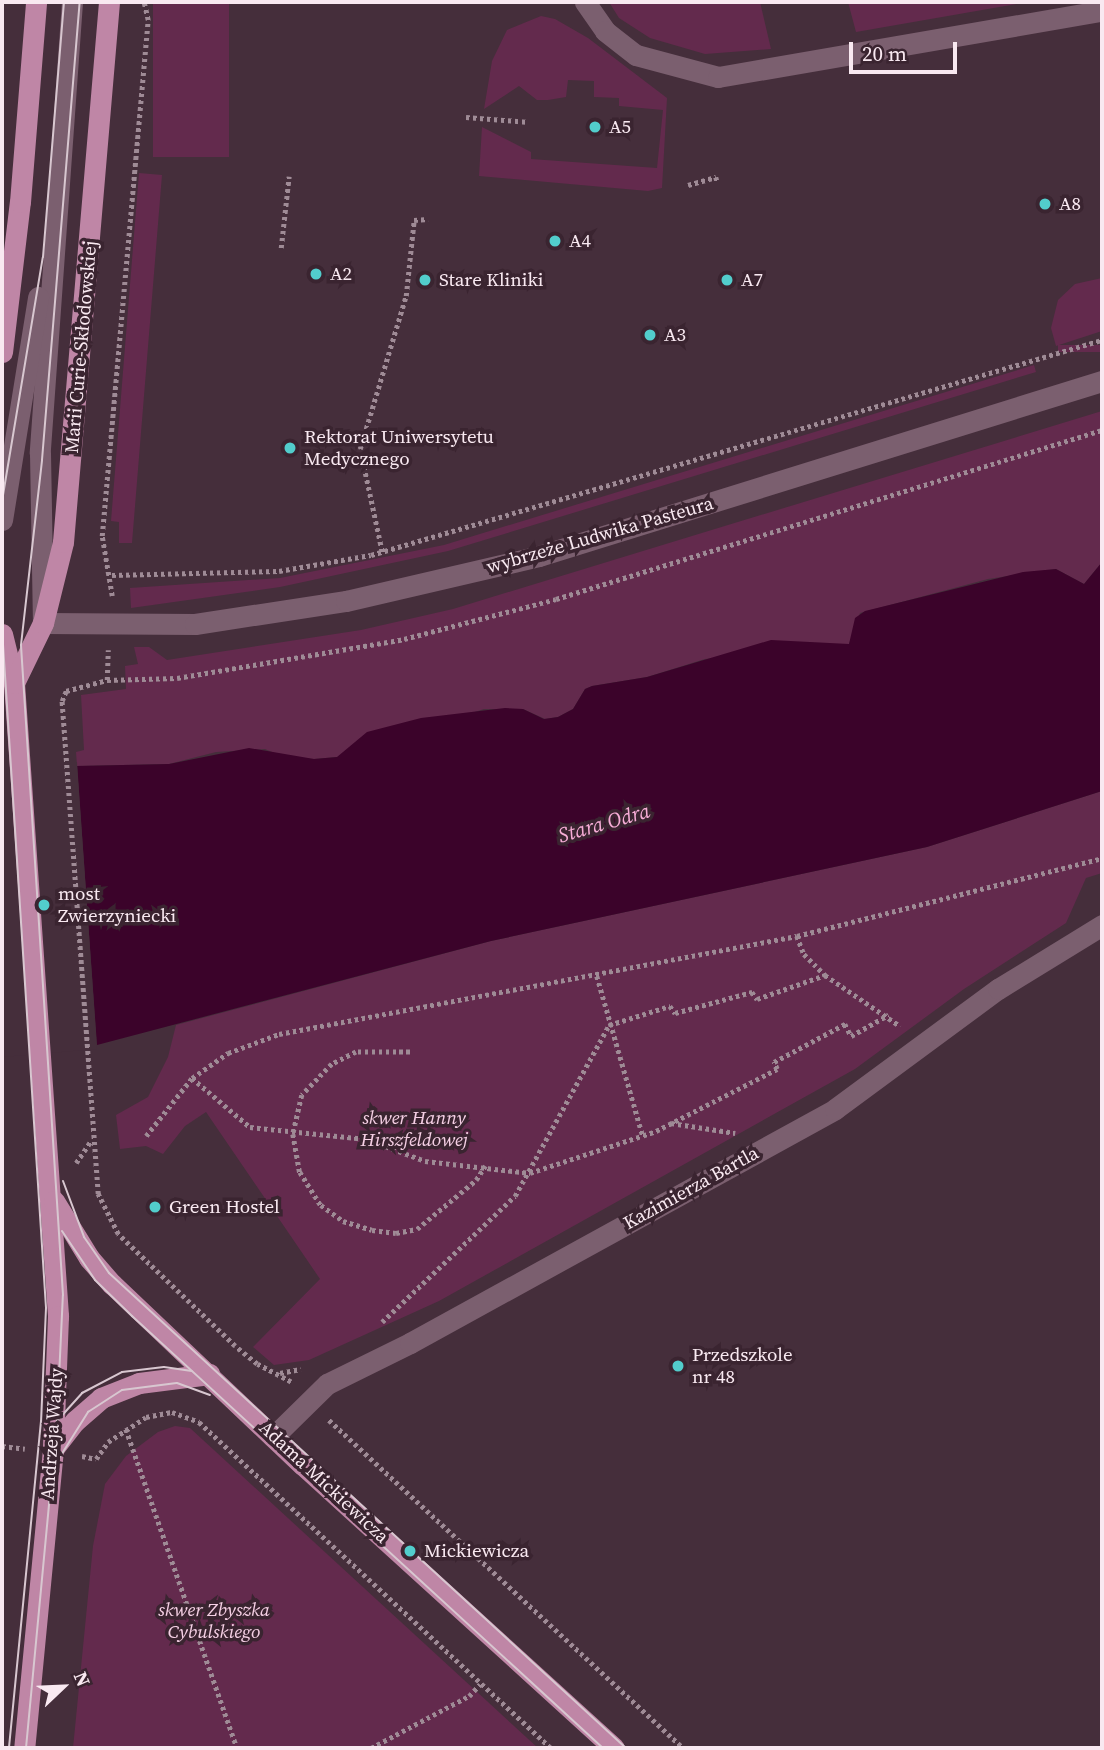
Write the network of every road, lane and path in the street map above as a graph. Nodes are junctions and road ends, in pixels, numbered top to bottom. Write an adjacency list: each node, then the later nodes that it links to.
1 (36, 2): 16 (main road)
2 (72, 2): 12 (street)
3 (109, 2): 23 (main road, Marii Curie-Skłodowskiej)
4 (144, 2): 21 (path)
5 (585, 2): 6 (street)
6 (1102, 10)
7 (466, 117): 8 (path)
8 (529, 122)
9 (289, 176): 14 (path)
10 (717, 181): 11 (path)
11 (688, 185)
12 (55, 202): 19 (street); 23 (street)
13 (428, 219): 20 (path)
14 (281, 248)
15 (1102, 340): 20 (path)
16 (2, 352)
17 (1102, 381): 23 (street, wybrzeże Ludwika Pasteura)
18 (1102, 430): 26 (path)
19 (2, 520)
20 (382, 552): 21 (path)
21 (111, 575): 22 (path)
22 (112, 605)
23 (43, 623): 27 (main road, Marii Curie-Skłodowskiej)
24 (2, 634): 27 (main road)
25 (108, 650): 26 (path)
26 (107, 680): 48 (path)
27 (14, 694): 45 (main road, Andrzeja Wajdy)
28 (1102, 858): 30 (path)
29 (1102, 925): 35 (street, Kazimierza Bartla)
30 (797, 936): 31 (path); 32 (path)
31 (825, 975): 33 (path); 34 (path)
32 (597, 976): 34 (path); 37 (path)
33 (888, 1015): 35 (path); 38 (path)
34 (609, 1026): 41 (path); 44 (path)
35 (921, 1049): 42 (street, Kazimierza Bartla)
36 (410, 1052): 39 (path)
37 (192, 1078): 39 (path); 40 (path)
38 (670, 1123): 41 (path); 42 (path)
39 (293, 1134): 43 (path); 43 (path)
40 (146, 1136)
41 (643, 1136): 44 (path)
42 (755, 1153): 53 (street, Kazimierza Bartla)
43 (485, 1166): 44 (path)
44 (530, 1173): 46 (path)
45 (53, 1199): 49 (main road, Adama Mickiewicza); 54 (main road, Andrzeja Wajdy)
46 (380, 1324)
47 (312, 1365): 48 (path)
48 (280, 1373): 50 (path)
49 (209, 1374): 53 (main road, Adama Mickiewicza); 54 (main road)
50 (286, 1377)
51 (324, 1416): 61 (path)
52 (126, 1429): 54 (path); 55 (path); 57 (path)
53 (273, 1437): 60 (main road, Adama Mickiewicza)
54 (52, 1451): 56 (main road, Andrzeja Wajdy)
55 (480, 1684): 58 (path); 59 (path)
56 (24, 1748)
57 (237, 1748)
58 (371, 1748)
59 (551, 1748)
60 (614, 1748)
61 (682, 1748)

